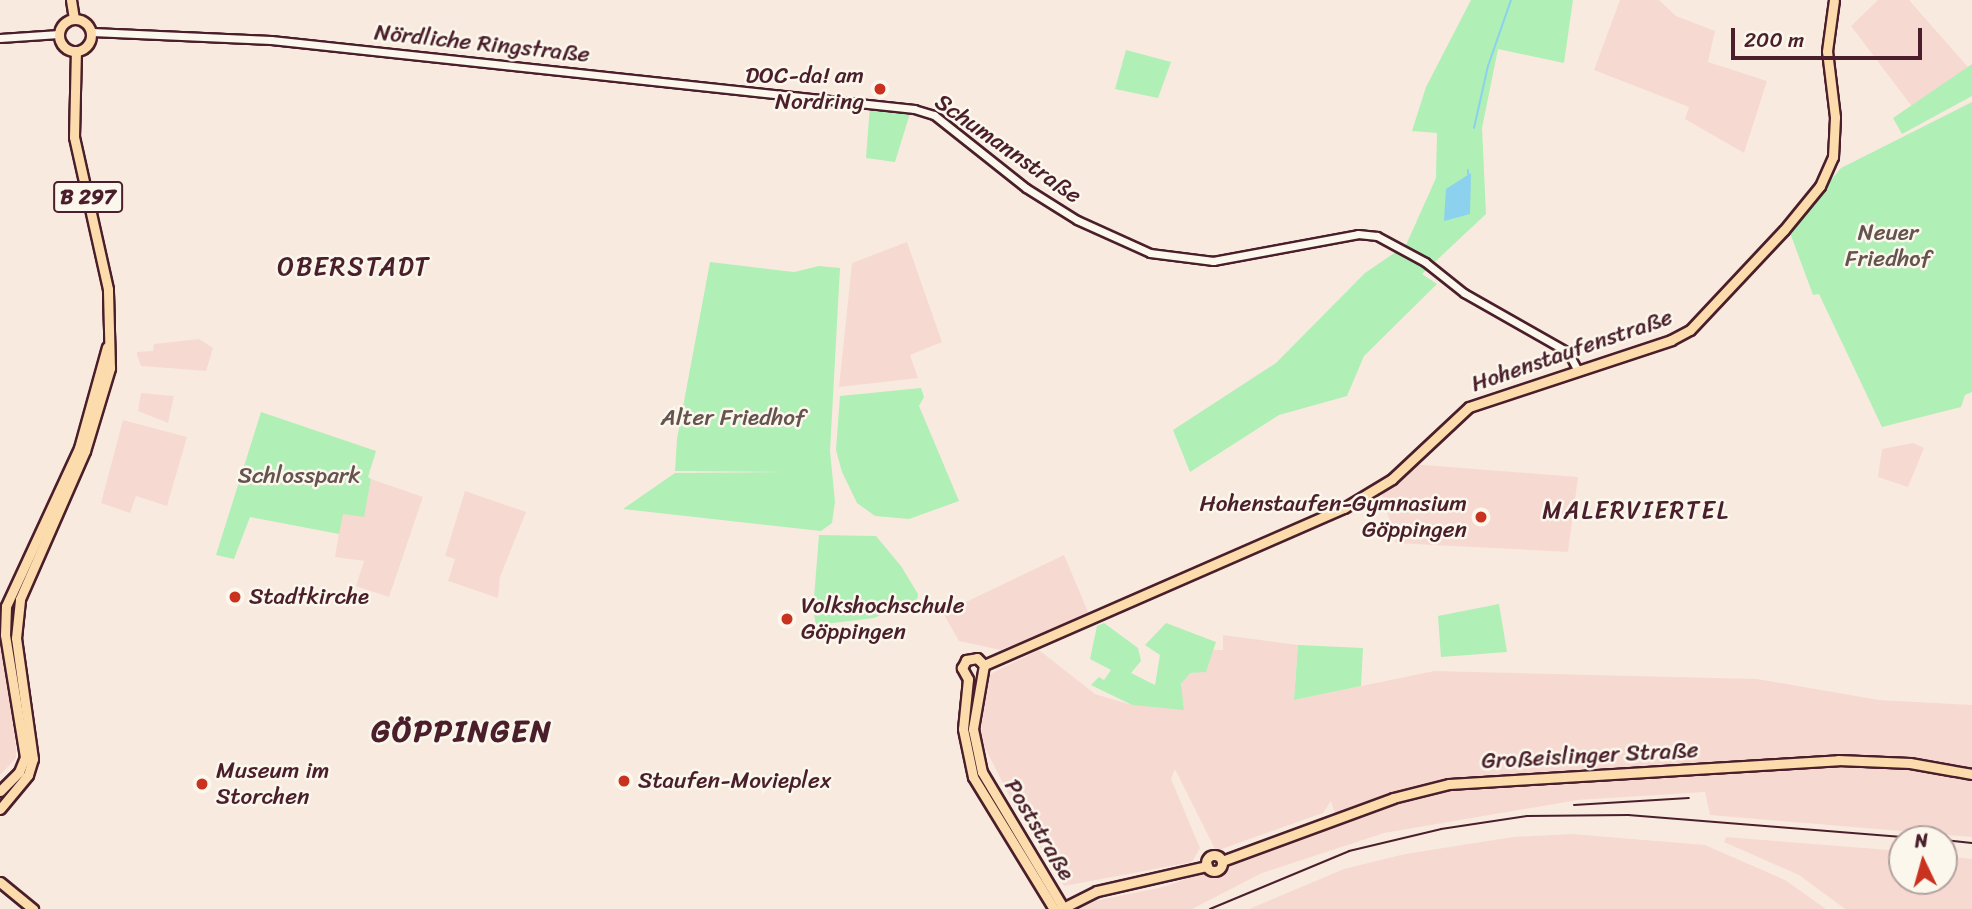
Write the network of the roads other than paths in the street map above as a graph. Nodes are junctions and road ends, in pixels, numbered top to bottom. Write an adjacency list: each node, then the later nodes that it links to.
1 (71, 0): 3 (main road)
2 (1834, 0): 10 (main road, Hohenstaufenstraße)
3 (74, 19): 4 (main road); 5 (main road)
4 (92, 32): 7 (main road); 8 (street, Nördliche Ringstraße)
5 (59, 34): 6 (street); 7 (main road)
6 (0, 38)
7 (76, 52): 9 (main road, B 297)
8 (868, 102): 10 (street, Schumannstraße)
9 (108, 342): 11 (main road, B 297); 12 (main road, B 297)
10 (1577, 369): 13 (main road, Hohenstaufenstraße)
11 (3, 595): 12 (main road); 16 (main road)
12 (19, 599): 16 (main road)
13 (984, 665): 14 (main road); 15 (main road)
14 (980, 678): 15 (main road); 18 (main road)
15 (968, 679): 18 (main road)
16 (28, 750): 19 (main road); 20 (main road)
17 (1972, 774): 23 (main road, Großeislinger Straße)
18 (977, 775): 23 (main road, Poststraße)
19 (0, 791)
20 (0, 808)
21 (0, 882): 22 (main road)
22 (33, 909)
23 (1061, 909)

